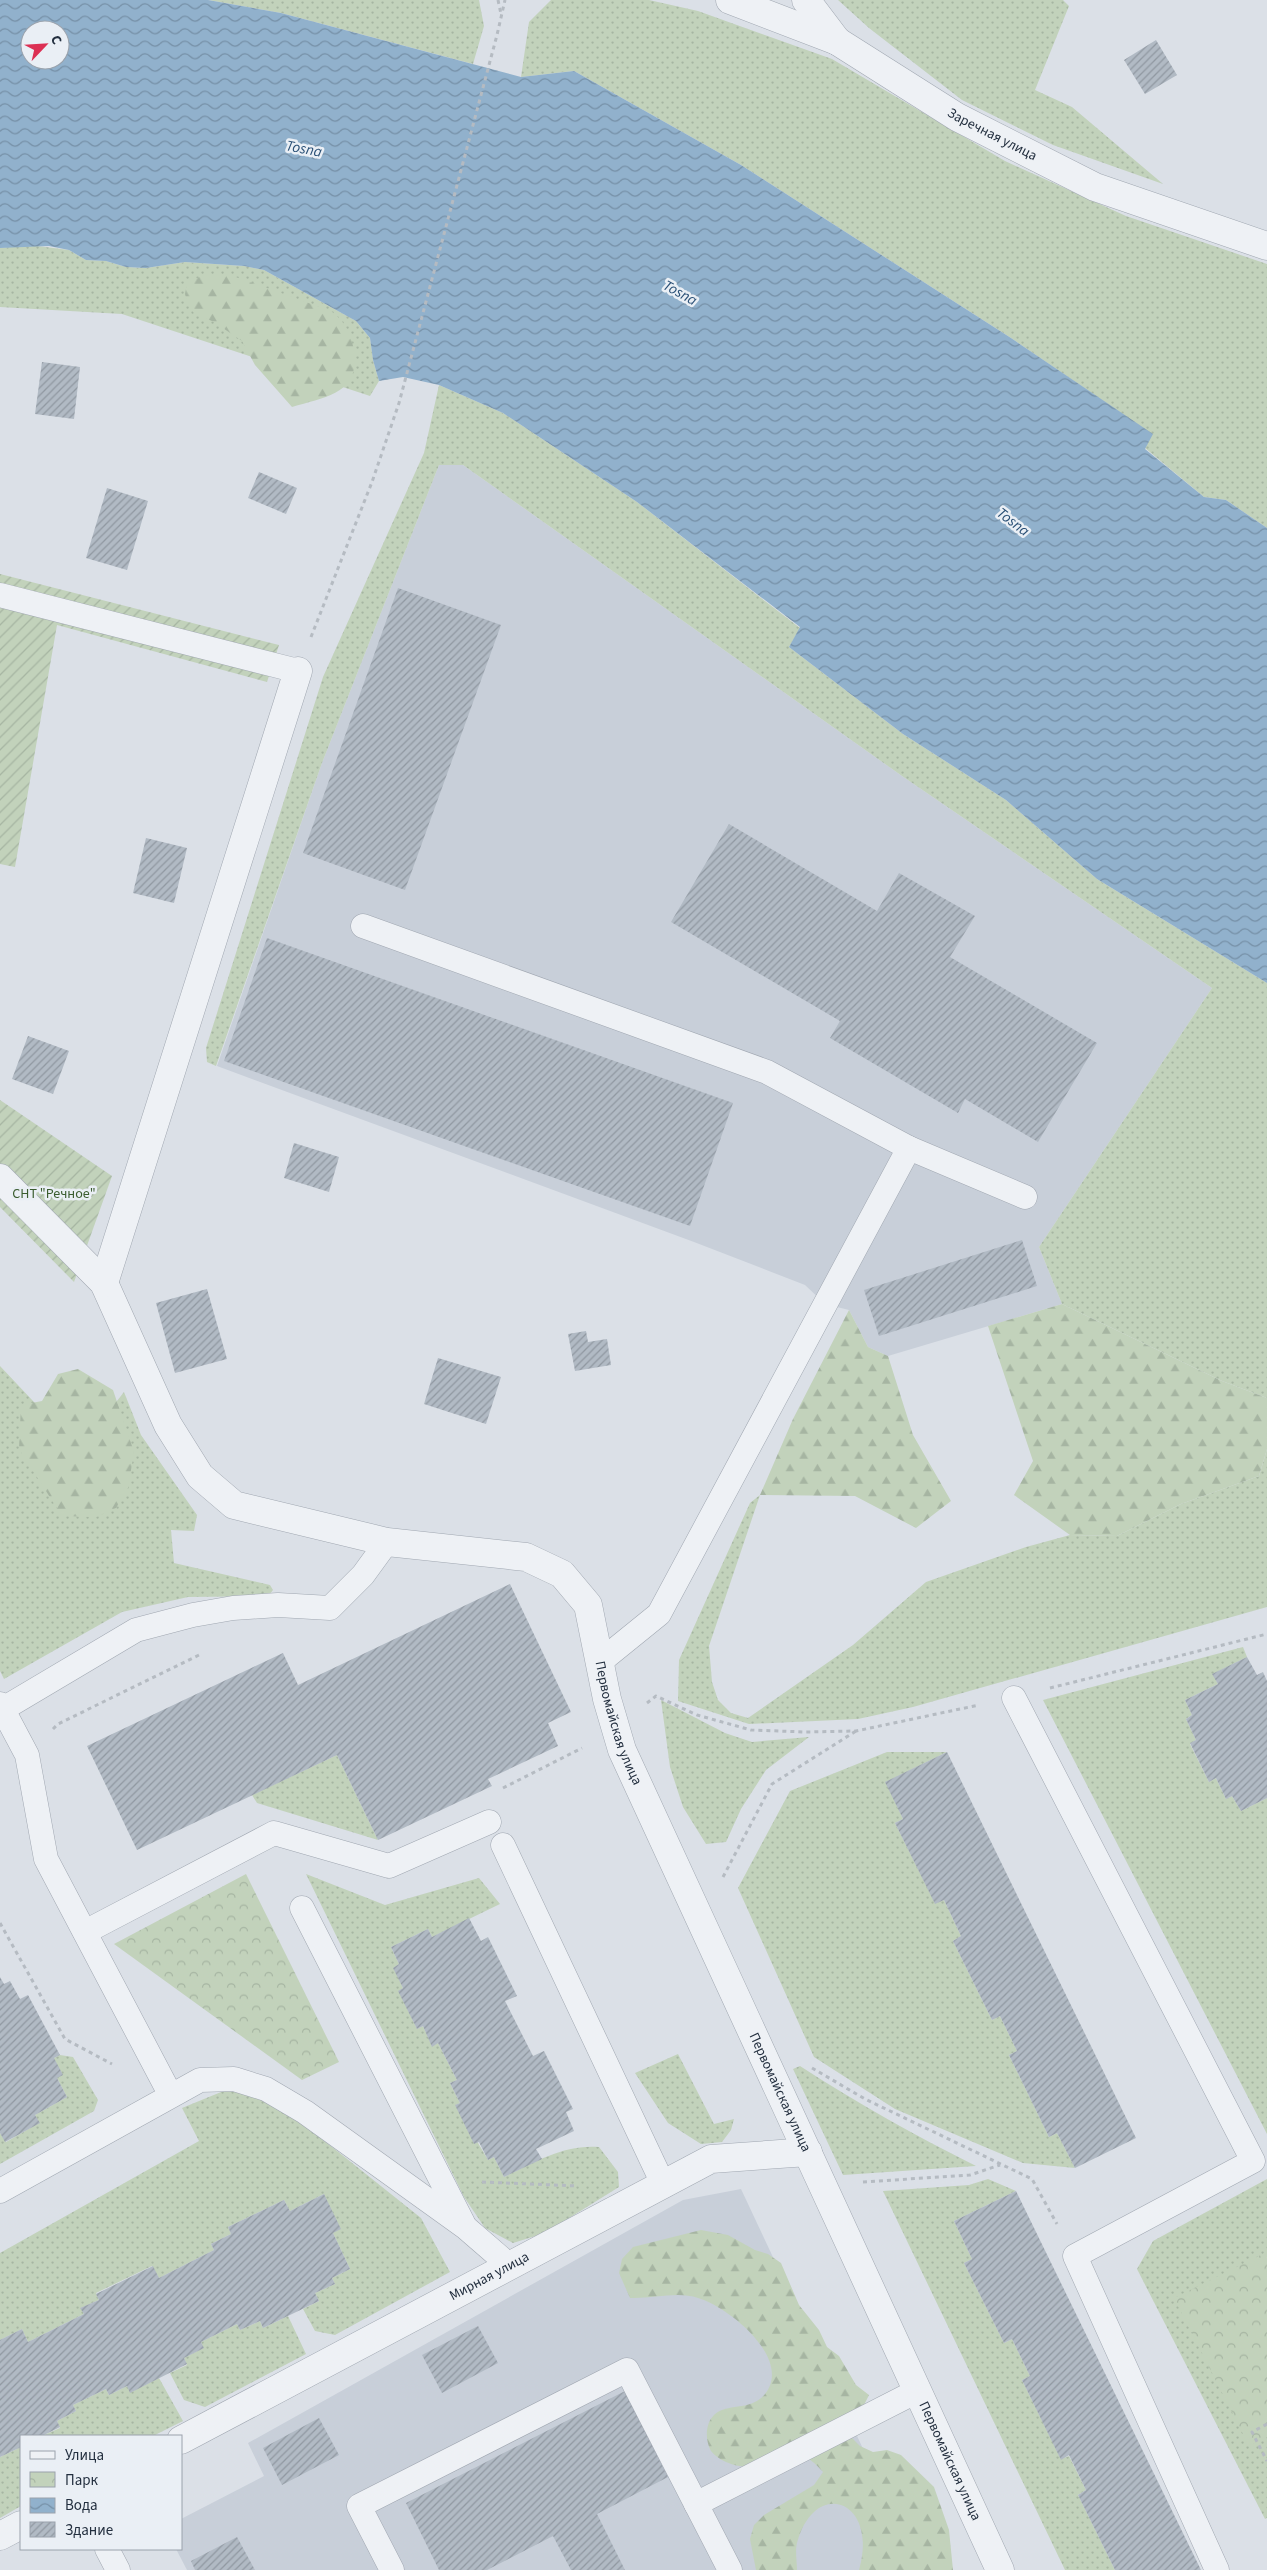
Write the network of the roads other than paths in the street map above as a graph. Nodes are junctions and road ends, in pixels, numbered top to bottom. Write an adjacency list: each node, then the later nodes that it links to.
1 (730, 0): 3 (street, Заречная улица)
2 (806, 0): 3 (street)
3 (837, 41): 4 (street, Заречная улица)
4 (1267, 246)
5 (0, 595): 6 (lane)
6 (298, 672): 11 (street)
7 (363, 926): 8 (lane)
8 (910, 1148): 10 (lane); 13 (lane)
9 (0, 1178): 11 (street)
10 (1025, 1197)
11 (104, 1283): 12 (street)
12 (387, 1542): 13 (street, Первомайская улица); 15 (lane)
13 (601, 1661): 21 (street, Первомайская улица)
14 (1014, 1698): 36 (lane)
15 (1, 1706): 19 (lane)
16 (489, 1822): 19 (lane)
17 (502, 1845): 22 (lane)
18 (302, 1908): 24 (lane)
19 (85, 1932): 20 (lane)
20 (170, 2094): 23 (lane); 24 (lane)
21 (808, 2152): 22 (street, Мирная улица); 26 (street, Первомайская улица)
22 (663, 2184): 25 (street, Мирная улица)
23 (0, 2191)
24 (465, 2227): 25 (lane)
25 (510, 2266): 27 (street, Мирная улица)
26 (918, 2391): 28 (lane); 35 (street, Первомайская улица)
27 (182, 2439)
28 (696, 2504): 33 (lane); 34 (lane)
29 (20, 2526): 30 (street)
30 (0, 2536)
31 (108, 2550): 32 (lane)
32 (118, 2570)
33 (392, 2570)
34 (730, 2570)
35 (1000, 2570)
36 (1217, 2570)

